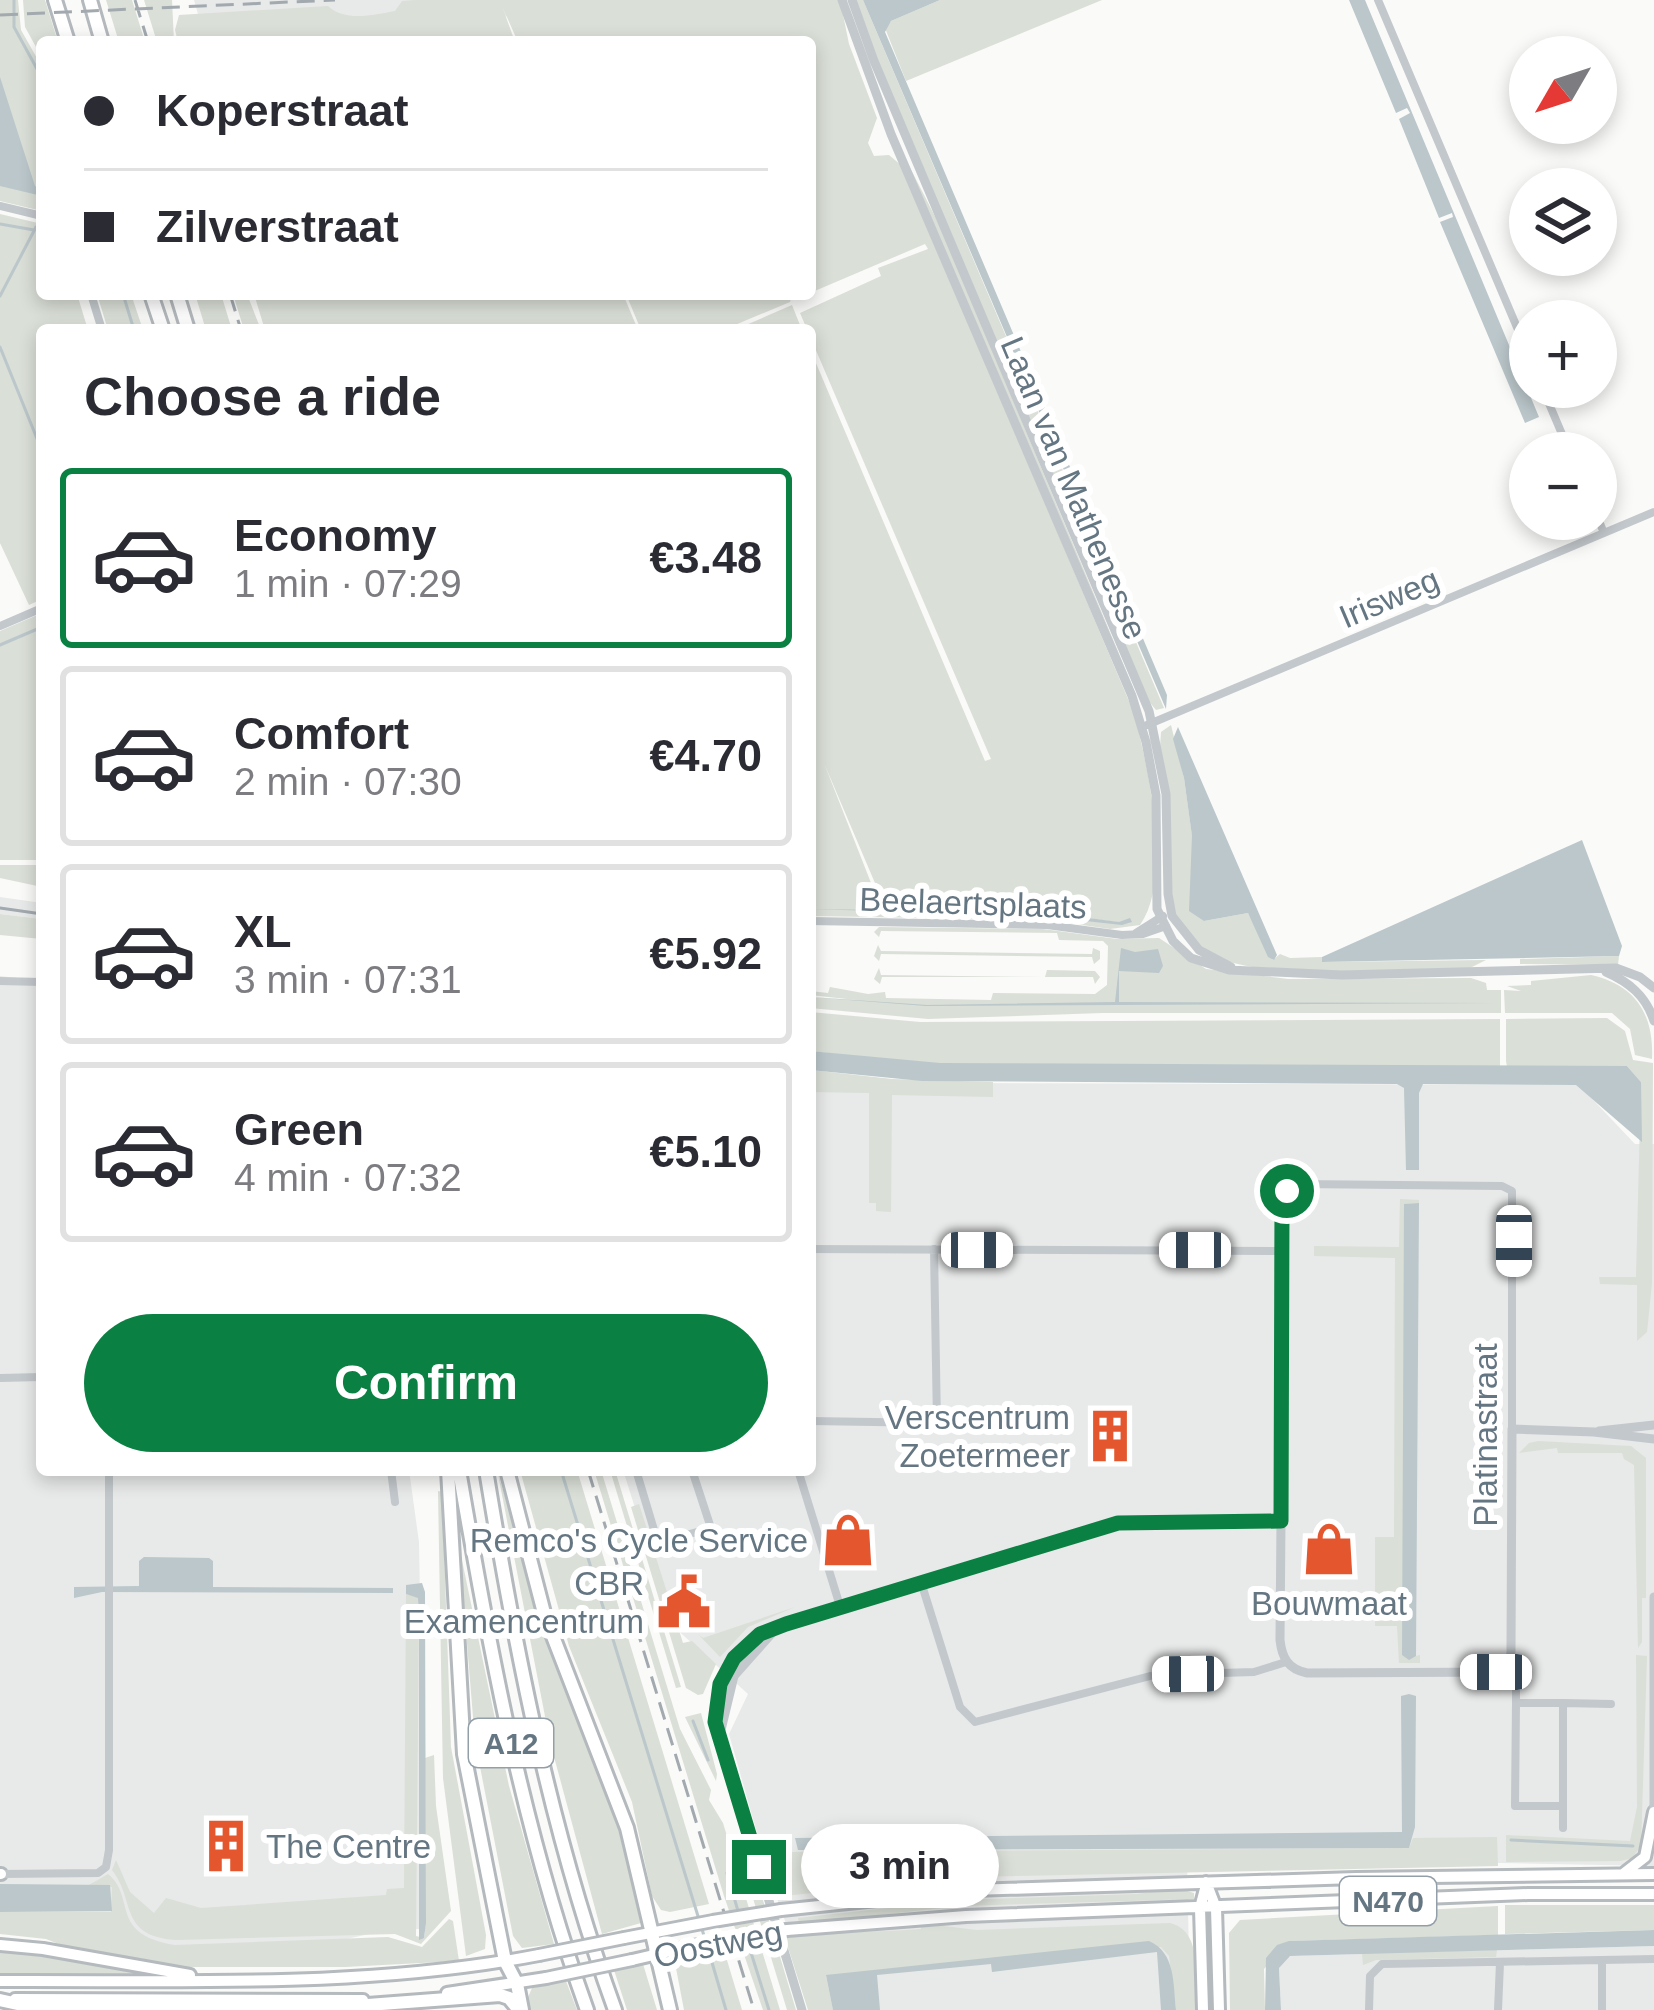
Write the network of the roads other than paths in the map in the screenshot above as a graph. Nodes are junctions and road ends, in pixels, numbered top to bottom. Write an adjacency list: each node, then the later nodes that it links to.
1 (55, 0): 6 (highway)
2 (89, 0): 7 (highway)
3 (842, 0): 16 (street, Laan van Mathenesse)
4 (852, 0): 16 (street, Laan van Mathenesse)
5 (1378, 0): 10 (street)
6 (66, 36)
7 (100, 36)
8 (0, 206): 9 (street)
9 (36, 215)
10 (1509, 309)
11 (1654, 512): 12 (street, Irisweg)
12 (1617, 528)
13 (1587, 540): 16 (street, Irisweg)
14 (36, 611): 15 (street)
15 (0, 626)
16 (1148, 725): 17 (street, Laan van Mathenesse); 18 (street, Laan van Mathenesse)
17 (1159, 916): 18 (street); 20 (street, Laan van Mathenesse); 21 (street, Beelaertsplaats)
18 (1172, 916): 20 (street); 22 (street)
19 (816, 921): 21 (street, Beelaertsplaats)
20 (1165, 927): 21 (street, Beelaertsplaats); 22 (street, Laan van Mathenesse)
21 (1135, 934)
22 (1236, 970): 23 (street, Laan van Mathenesse)
23 (1600, 970): 26 (street, Laan van Mathenesse); 27 (street)
24 (0, 982): 25 (street)
25 (36, 982)
26 (1654, 988)
27 (1654, 1022)
28 (816, 1249): 29 (street)
29 (934, 1249): 30 (street); 33 (street)
30 (1282, 1251): 35 (street, Platinastraat); 48 (street)
31 (36, 1377): 32 (street)
32 (0, 1378)
33 (816, 1420)
34 (1654, 1426): 36 (street); 37 (street)
35 (1512, 1429): 36 (street); 54 (street, Platinastraat)
36 (1594, 1432): 37 (street)
37 (1654, 1443)
38 (109, 1476): 61 (street)
39 (392, 1476): 47 (street)
40 (448, 1476): 73 (highway, A12)
41 (460, 1476): 81 (highway, A12)
42 (487, 1476): 82 (highway, A12)
43 (508, 1476): 68 (highway, A12)
44 (638, 1476): 45 (street)
45 (694, 1476)
46 (800, 1476): 51 (street)
47 (395, 1502)
48 (1281, 1521): 49 (street); 52 (street)
49 (921, 1580): 51 (street); 52 (street)
50 (1654, 1597): 53 (street)
51 (840, 1606): 84 (street)
52 (1286, 1662): 54 (street)
53 (1654, 1670): 59 (street)
54 (1502, 1672): 55 (street, Platinastraat)
55 (1516, 1703): 56 (street); 58 (street, Platinastraat)
56 (1563, 1703): 57 (street); 58 (street)
57 (1610, 1704)
58 (1562, 1806): 60 (street)
59 (1654, 1812): 62 (main road)
60 (1563, 1828)
61 (0, 1874)
62 (1623, 1874): 63 (main road, Oostweg / N470); 64 (main road, Oostweg / N470)
63 (1654, 1874)
64 (1206, 1882): 66 (main road); 67 (main road); 68 (main road, Oostweg / N470, bridge)
65 (1654, 1894): 67 (main road, Oostweg / N470)
66 (1200, 1908): 67 (main road, Oostweg / N470); 70 (main road, Oostweg / N470, bridge); 85 (main road)
67 (1216, 1908): 86 (main road)
68 (653, 1932): 70 (highway, A12); 73 (main road, Oostweg / N470, bridge)
69 (3, 1944): 75 (main road)
70 (656, 1955): 77 (main road, Oostweg / N470, bridge); 83 (highway, A12)
71 (1654, 1959): 72 (street)
72 (1602, 1960): 74 (street); 89 (street)
73 (506, 1961): 75 (main road, Oostweg); 77 (highway, A12)
74 (1500, 1963): 87 (street); 88 (street)
75 (211, 1980): 76 (main road, Oostweg)
76 (0, 1981)
77 (517, 1984): 78 (main road, Oostweg); 80 (highway, A12)
78 (0, 2000): 79 (highway)
79 (152, 2008): 80 (highway)
80 (520, 2010)
81 (587, 2010)
82 (614, 2010)
83 (670, 2010)
84 (802, 2010)
85 (1203, 2010)
86 (1219, 2010)
87 (1369, 2010)
88 (1498, 2010)
89 (1602, 2010)

